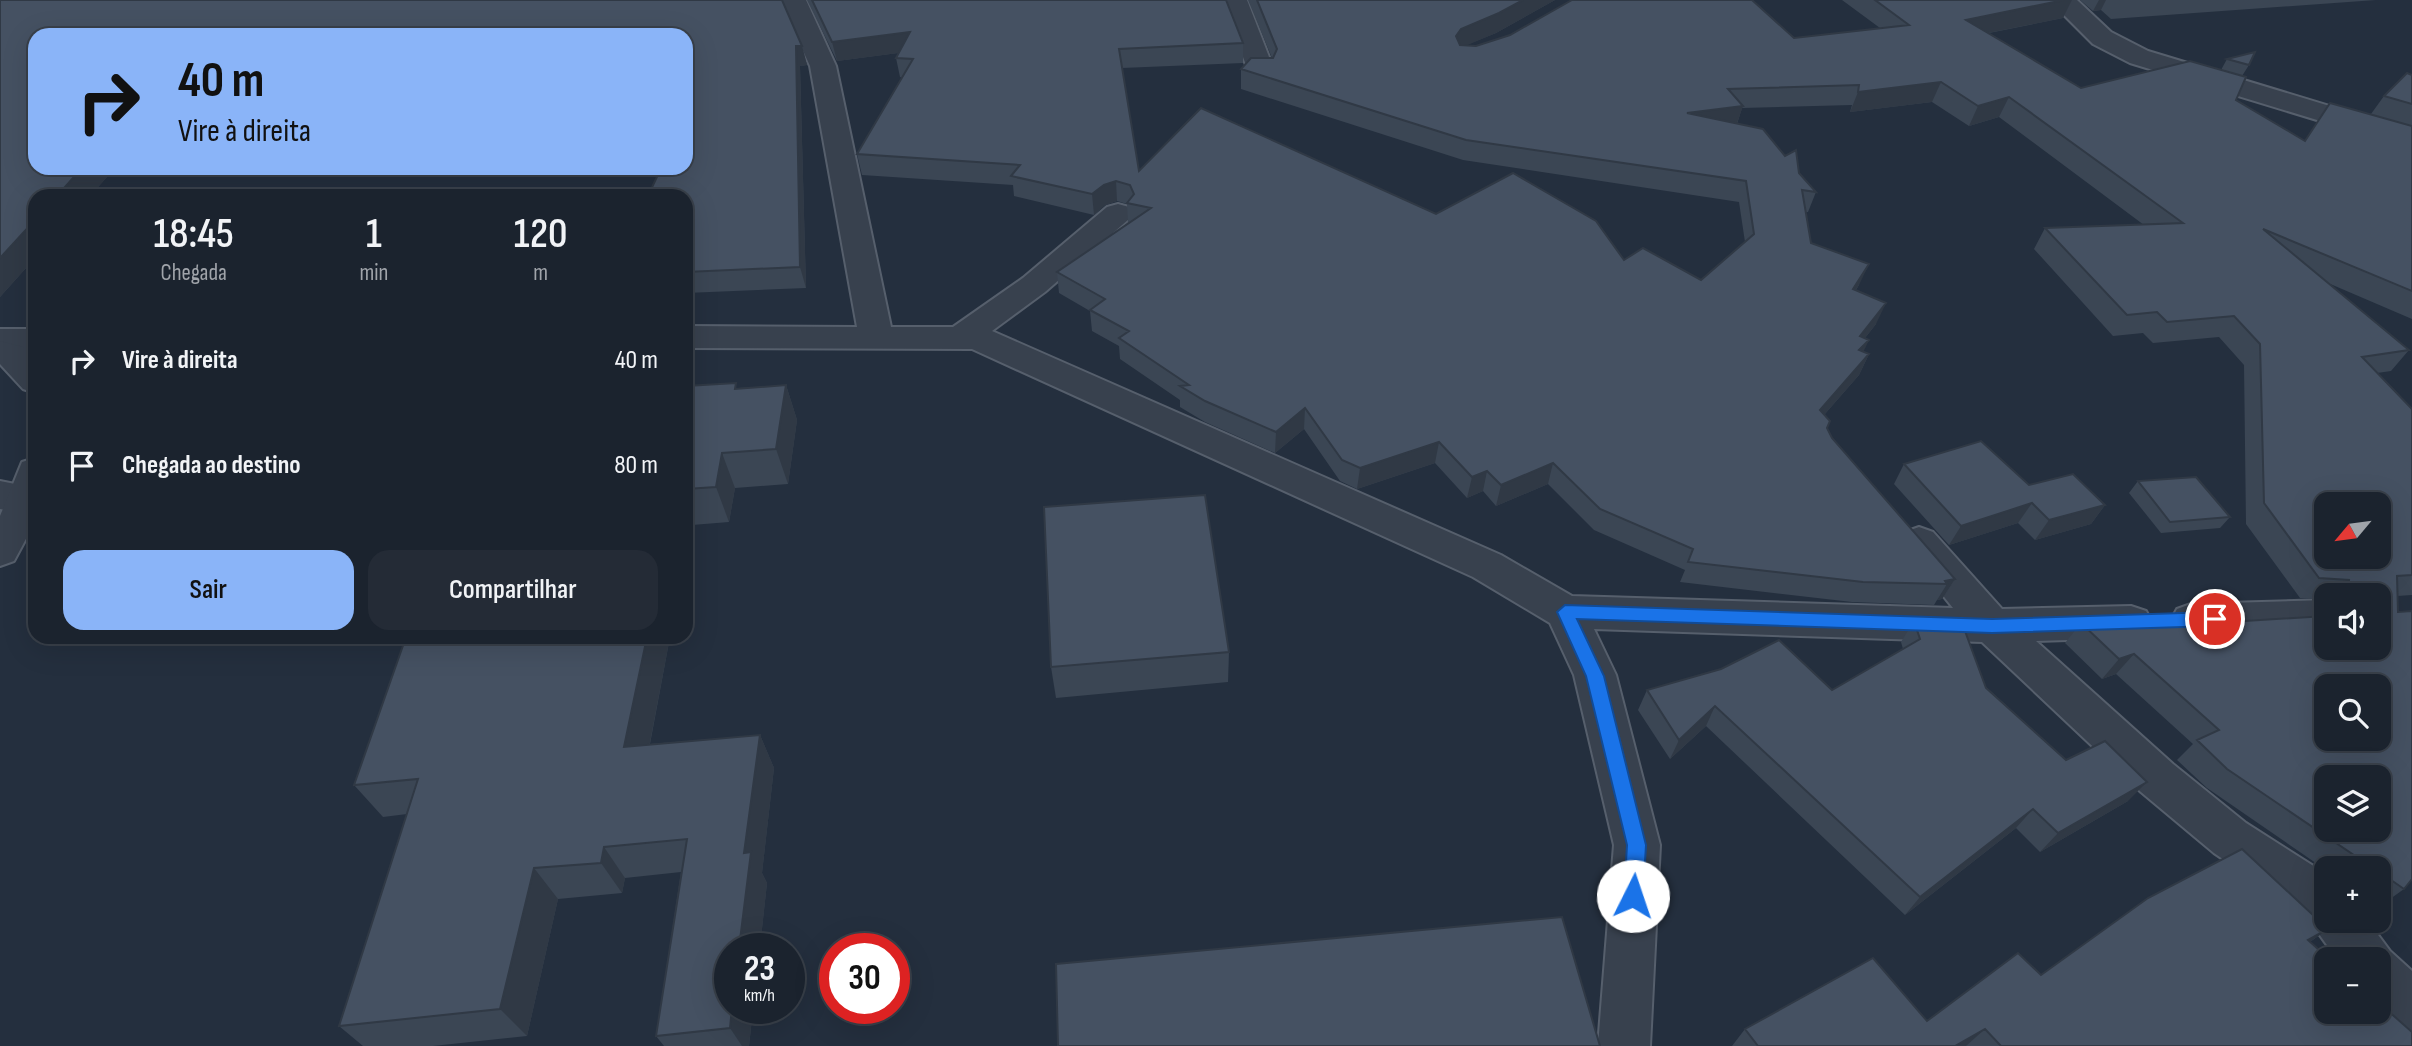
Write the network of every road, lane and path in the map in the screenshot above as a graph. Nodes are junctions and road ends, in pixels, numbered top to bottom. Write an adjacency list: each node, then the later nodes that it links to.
1 (793, 0): 7 (street)
2 (1234, 0): 4 (street)
3 (2062, 0): 5 (street)
4 (1261, 70)
5 (2412, 140)
6 (1118, 213): 8 (street)
7 (876, 336): 8 (street); 9 (street)
8 (963, 336): 17 (street)
9 (693, 337)
10 (0, 340): 11 (street)
11 (28, 340)
12 (0, 352): 13 (street)
13 (28, 373)
14 (21, 489): 16 (street)
15 (1892, 511): 19 (street)
16 (0, 551)
17 (1565, 612): 19 (street); 25 (street)
18 (2314, 616): 19 (street)
19 (1992, 626): 20 (street)
20 (2314, 896)
21 (2346, 933): 22 (street)
22 (2359, 947)
23 (2391, 985): 24 (street)
24 (2412, 1009)
25 (1624, 1046)

